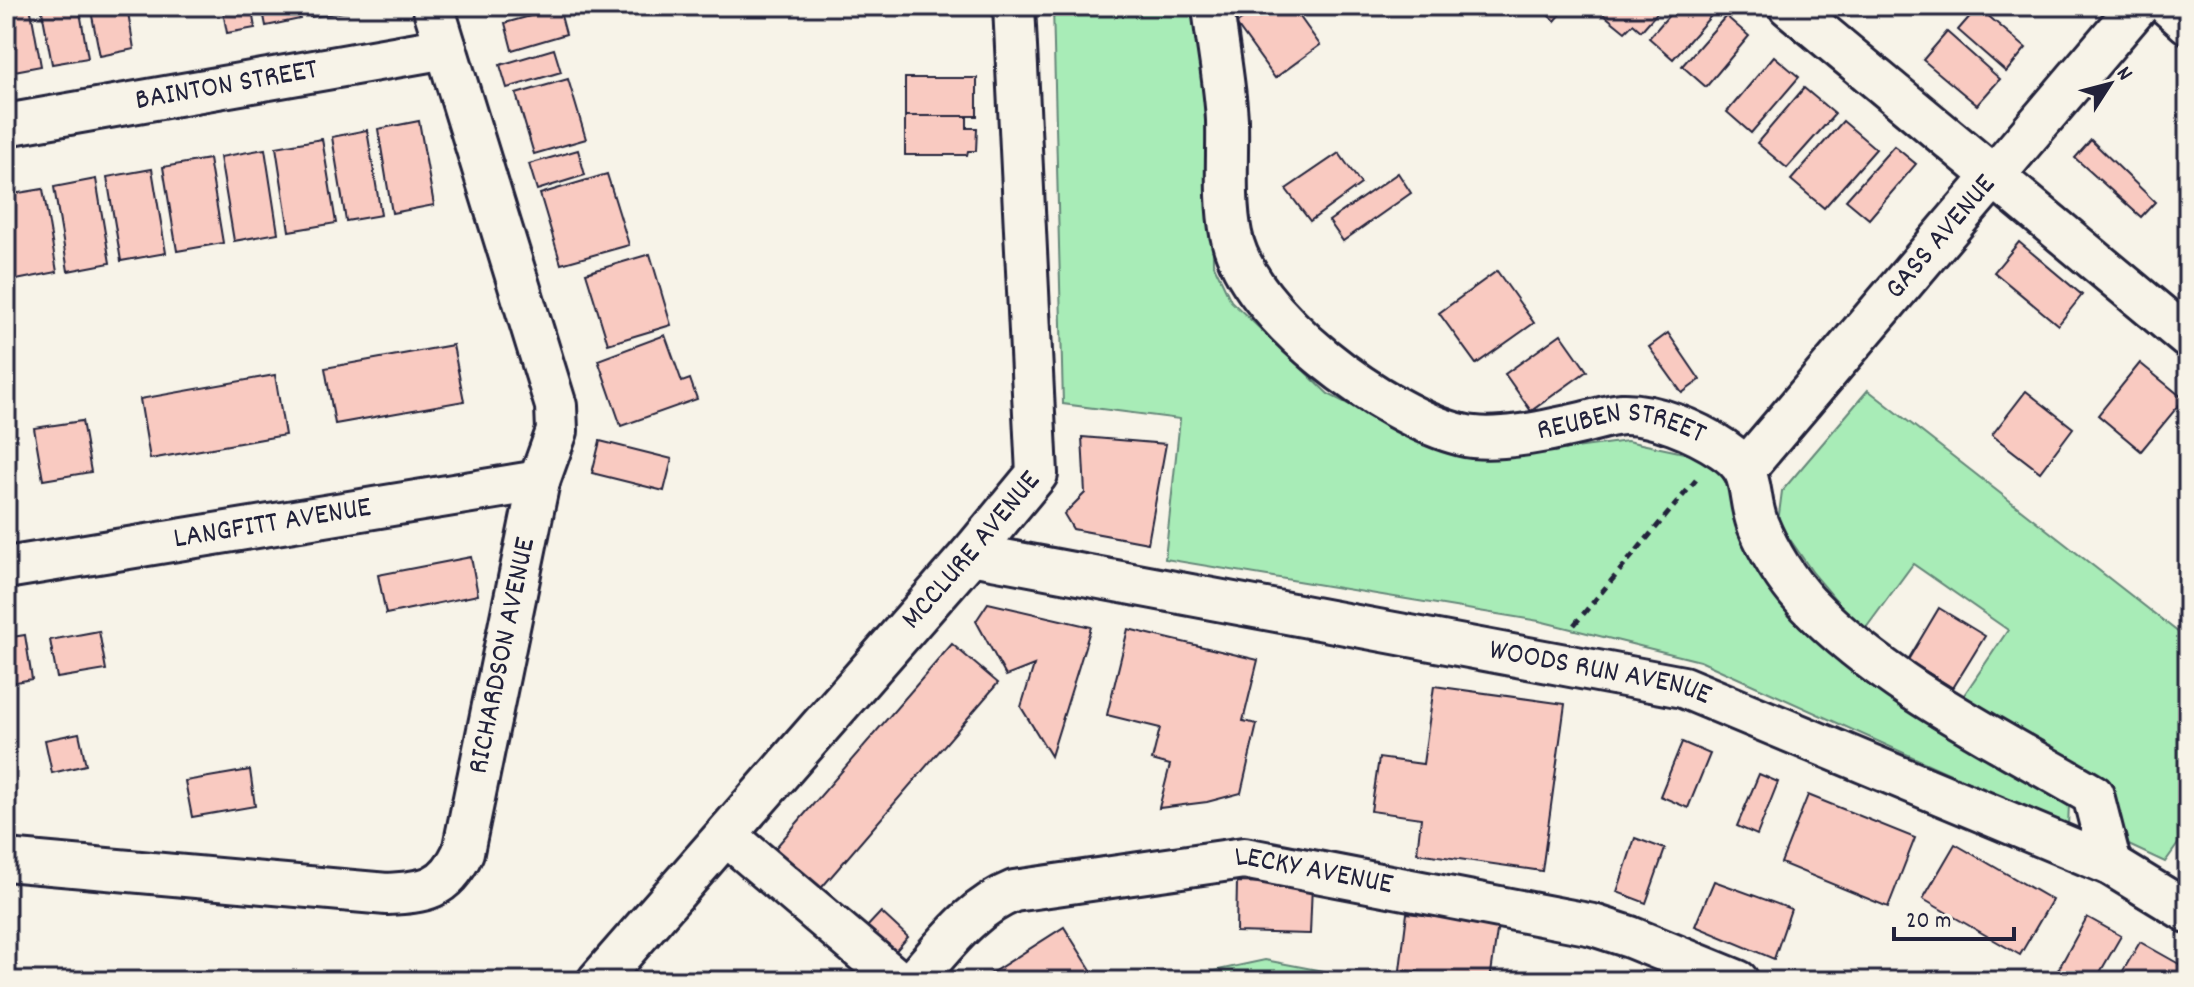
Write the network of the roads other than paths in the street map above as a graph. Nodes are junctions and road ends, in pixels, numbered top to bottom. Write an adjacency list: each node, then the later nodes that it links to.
1 (433, 6): 8 (street, RICHARDSON AVENUE)
2 (1014, 6): 14 (street, MCCLURE AVENUE)
3 (1213, 6): 12 (street, REUBEN STREET)
4 (1789, 6): 10 (street)
5 (2138, 6): 10 (street, GASS AVENUE)
6 (2169, 6): 7 (street)
7 (2188, 23)
8 (446, 48): 9 (street, BAINTON STREET); 13 (street, RICHARDSON AVENUE)
9 (6, 125)
10 (1993, 178): 11 (street); 12 (street, GASS AVENUE)
11 (2188, 338)
12 (1734, 458): 18 (street, REUBEN STREET)
13 (539, 481): 15 (street, LANGFITT AVENUE); 17 (street, RICHARDSON AVENUE)
14 (971, 554): 16 (street, MCCLURE AVENUE); 18 (street, WOODS RUN AVENUE)
15 (6, 568)
16 (726, 835): 20 (street, MCCLURE AVENUE); 21 (street)
17 (6, 860)
18 (2111, 865): 19 (street, WOODS RUN AVENUE)
19 (2188, 912)
20 (598, 981)
21 (898, 981)
22 (913, 981): 23 (street, LECKY AVENUE)
23 (1738, 981)

